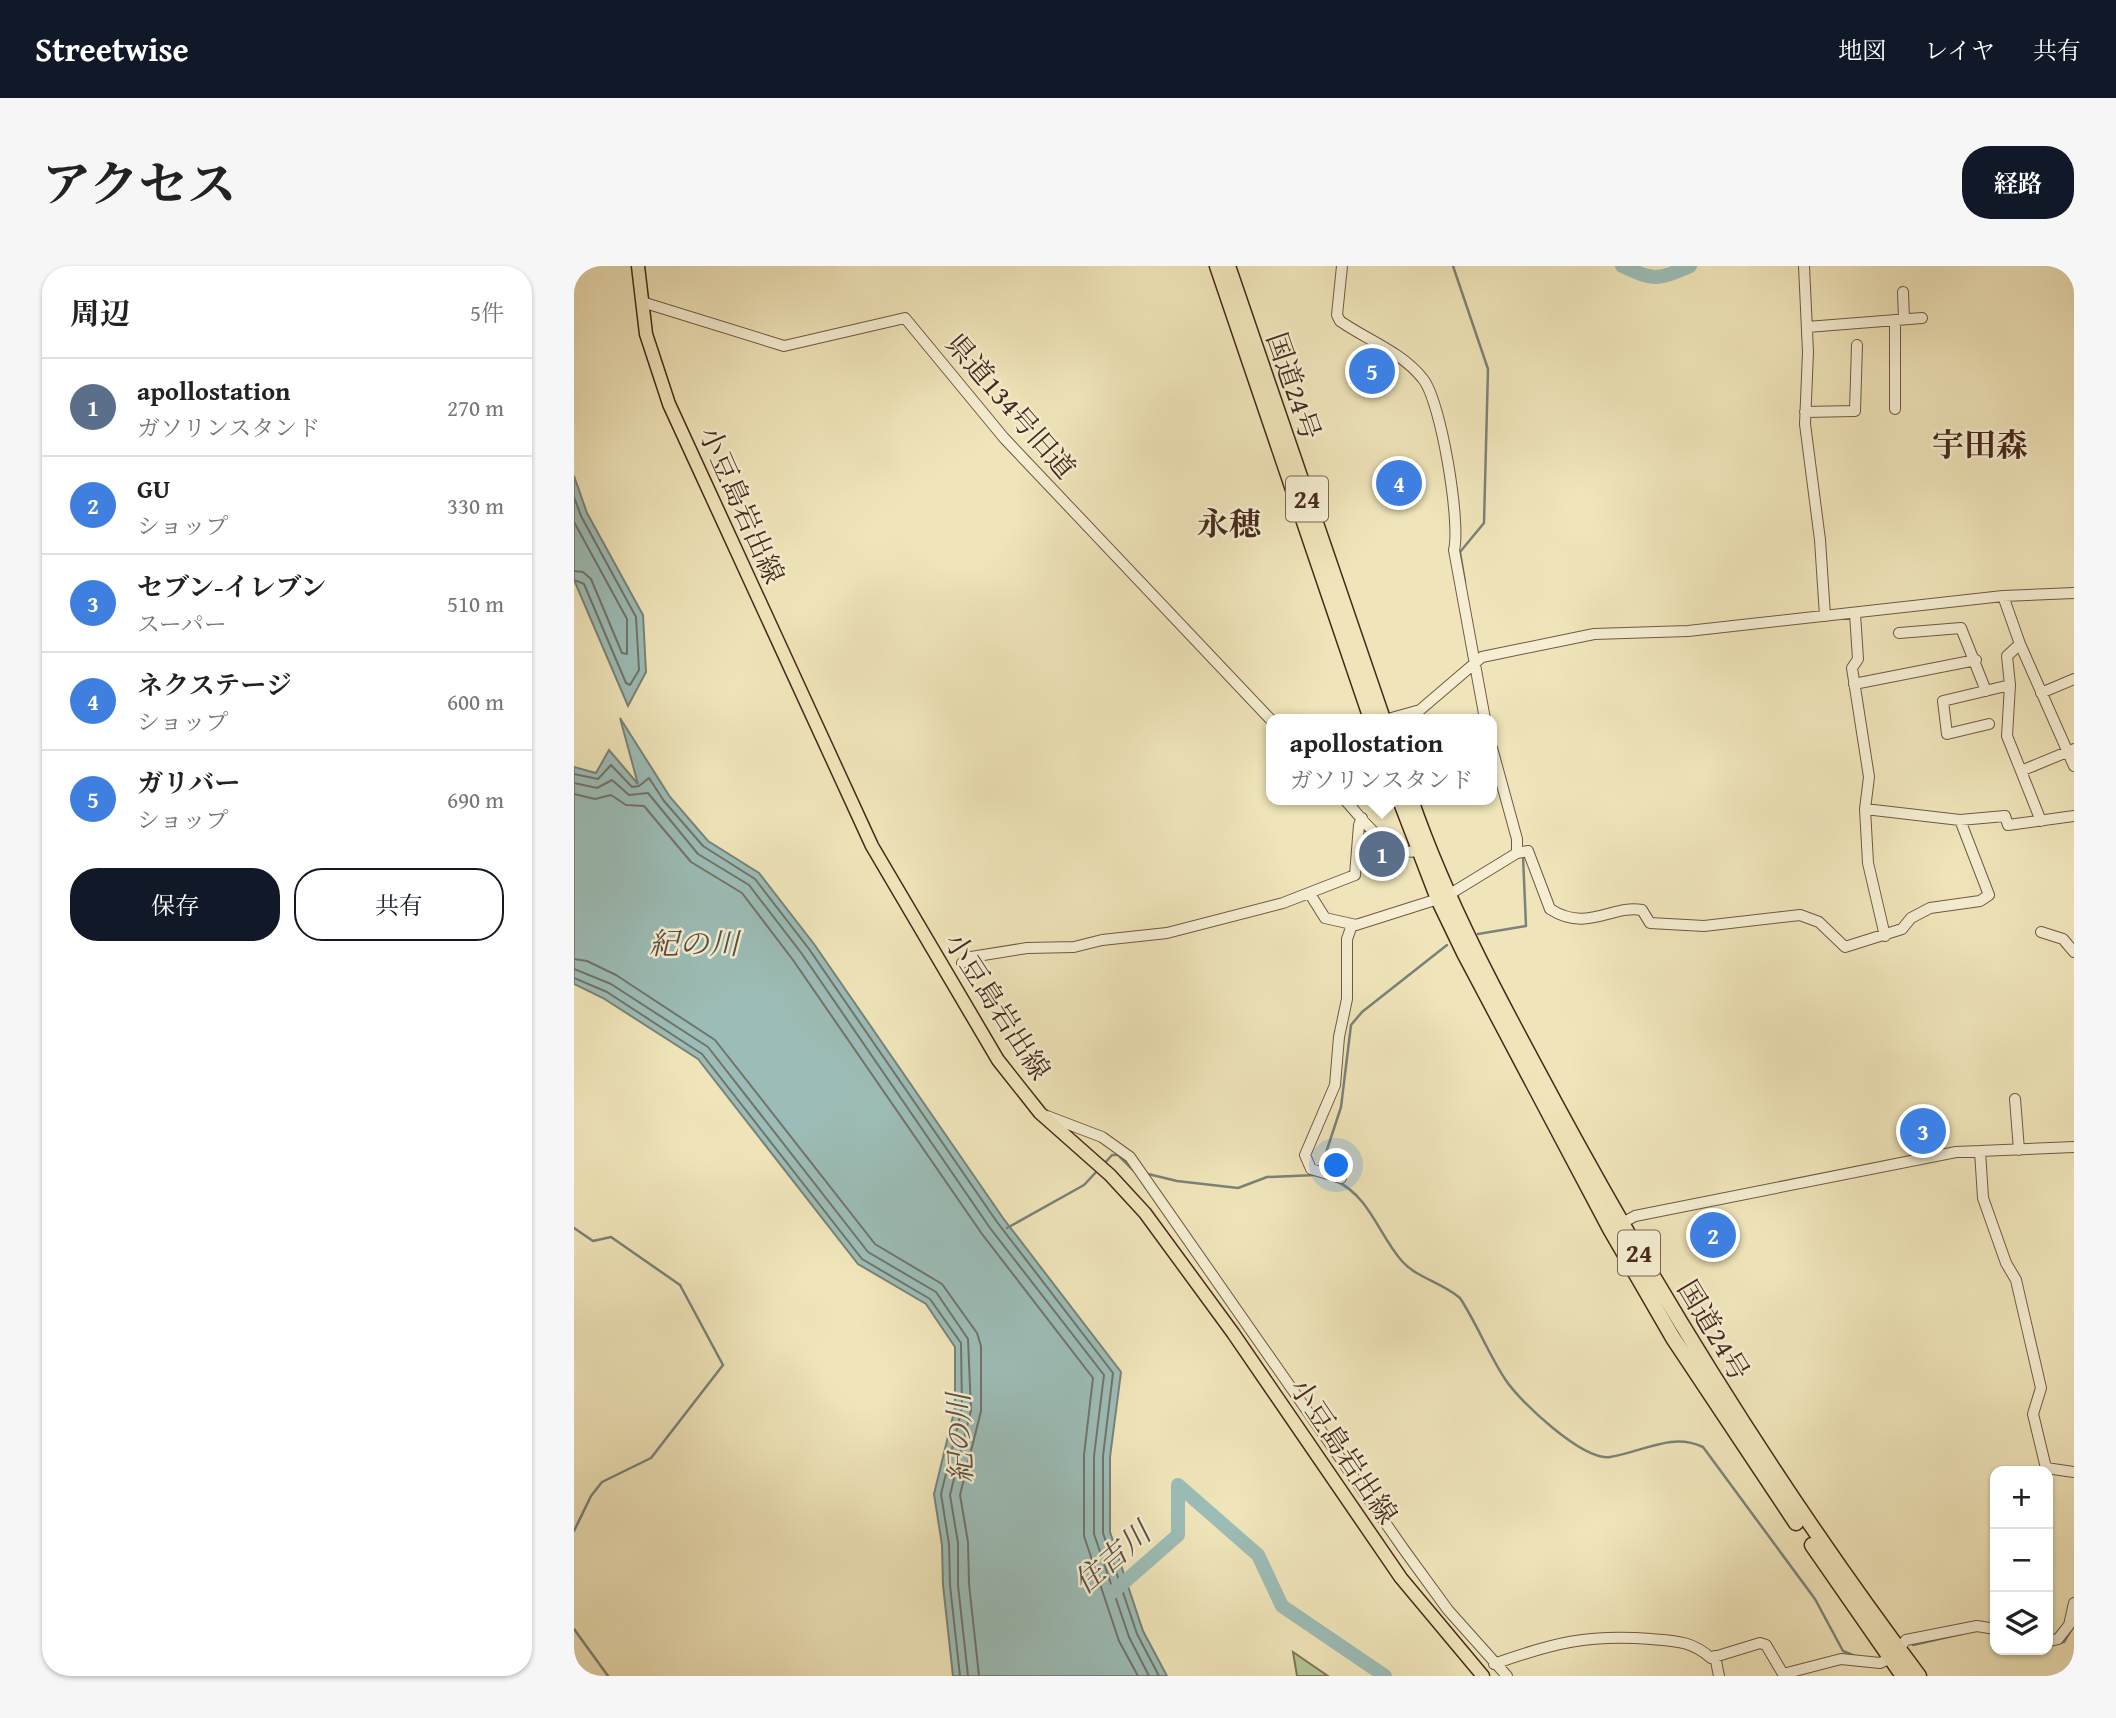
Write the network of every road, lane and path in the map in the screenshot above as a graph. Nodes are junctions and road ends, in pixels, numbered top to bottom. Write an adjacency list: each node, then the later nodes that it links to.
1 (638, 266): 7 (main road, 小豆島岩出線)
2 (1216, 266): 5 (highway, 国道24号 / 24)
3 (1342, 266): 21 (street)
4 (1804, 266): 10 (street)
5 (1227, 275): 27 (highway, 国道24号 / 24); 28 (highway, 国道24号 / 24)
6 (1902, 292): 9 (street)
7 (642, 302): 31 (street, 県道134号旧道); 55 (main road, 小豆島岩出線)
8 (1922, 318): 9 (street)
9 (1900, 320): 10 (street); 12 (street)
10 (1807, 327): 13 (street)
11 (1857, 345): 13 (street)
12 (1895, 409)
13 (1805, 412): 17 (street)
14 (2074, 593): 15 (street)
15 (2003, 596): 16 (street); 19 (street)
16 (1855, 614): 17 (street); 23 (street)
17 (1825, 616): 21 (street)
18 (1899, 633): 20 (street)
19 (2020, 644): 24 (street); 26 (street)
20 (1976, 660): 23 (street); 25 (street)
21 (1474, 663): 29 (street); 30 (street)
22 (2074, 679): 26 (street)
23 (1854, 684): 40 (street)
24 (2010, 685): 25 (street); 36 (street)
25 (1986, 691): 32 (street)
26 (2041, 693): 33 (street)
27 (1369, 714)
28 (1384, 714)
29 (1405, 714)
30 (1484, 714)
31 (1266, 715)
32 (1989, 724)
33 (2071, 750): 35 (street); 36 (street)
34 (1497, 766): 46 (street)
35 (2074, 766)
36 (2021, 771): 44 (street)
37 (1350, 805): 42 (street)
38 (1402, 805): 45 (highway, 国道24号 / 24)
39 (1412, 805): 45 (highway, 国道24号 / 24)
40 (1866, 809): 43 (street); 51 (street)
41 (2074, 817): 44 (street)
42 (1362, 818): 45 (street); 47 (street)
43 (1960, 820): 44 (street); 51 (street)
44 (2041, 821)
45 (1424, 848): 48 (highway, 国道24号 / 24)
46 (1517, 853): 48 (street); 51 (street)
47 (1310, 894): 49 (street); 53 (street)
48 (1444, 897): 49 (street); 60 (highway, 国道24号 / 24)
49 (1352, 925): 59 (street)
50 (2041, 932): 52 (street)
51 (1885, 936)
52 (2074, 951)
53 (962, 963)
54 (2015, 1099): 57 (street)
55 (1040, 1112): 67 (street); 69 (main road, 小豆島岩出線)
56 (2074, 1147): 57 (street)
57 (2019, 1150): 58 (street)
58 (1980, 1151): 60 (street); 61 (street)
59 (1341, 1178)
60 (1616, 1226): 65 (highway, 国道24号 / 24)
61 (2074, 1472)
62 (2074, 1603): 64 (street)
63 (1990, 1628): 65 (street)
64 (2053, 1640)
65 (1894, 1653): 68 (street); 72 (highway, 国道24号 / 24); 73 (highway, 国道24号 / 24)
66 (1715, 1656): 67 (street); 68 (street); 71 (street)
67 (1494, 1664): 70 (street)
68 (1785, 1675)
69 (1483, 1676)
70 (1507, 1676)
71 (1719, 1676)
72 (1903, 1676)
73 (1919, 1676)

